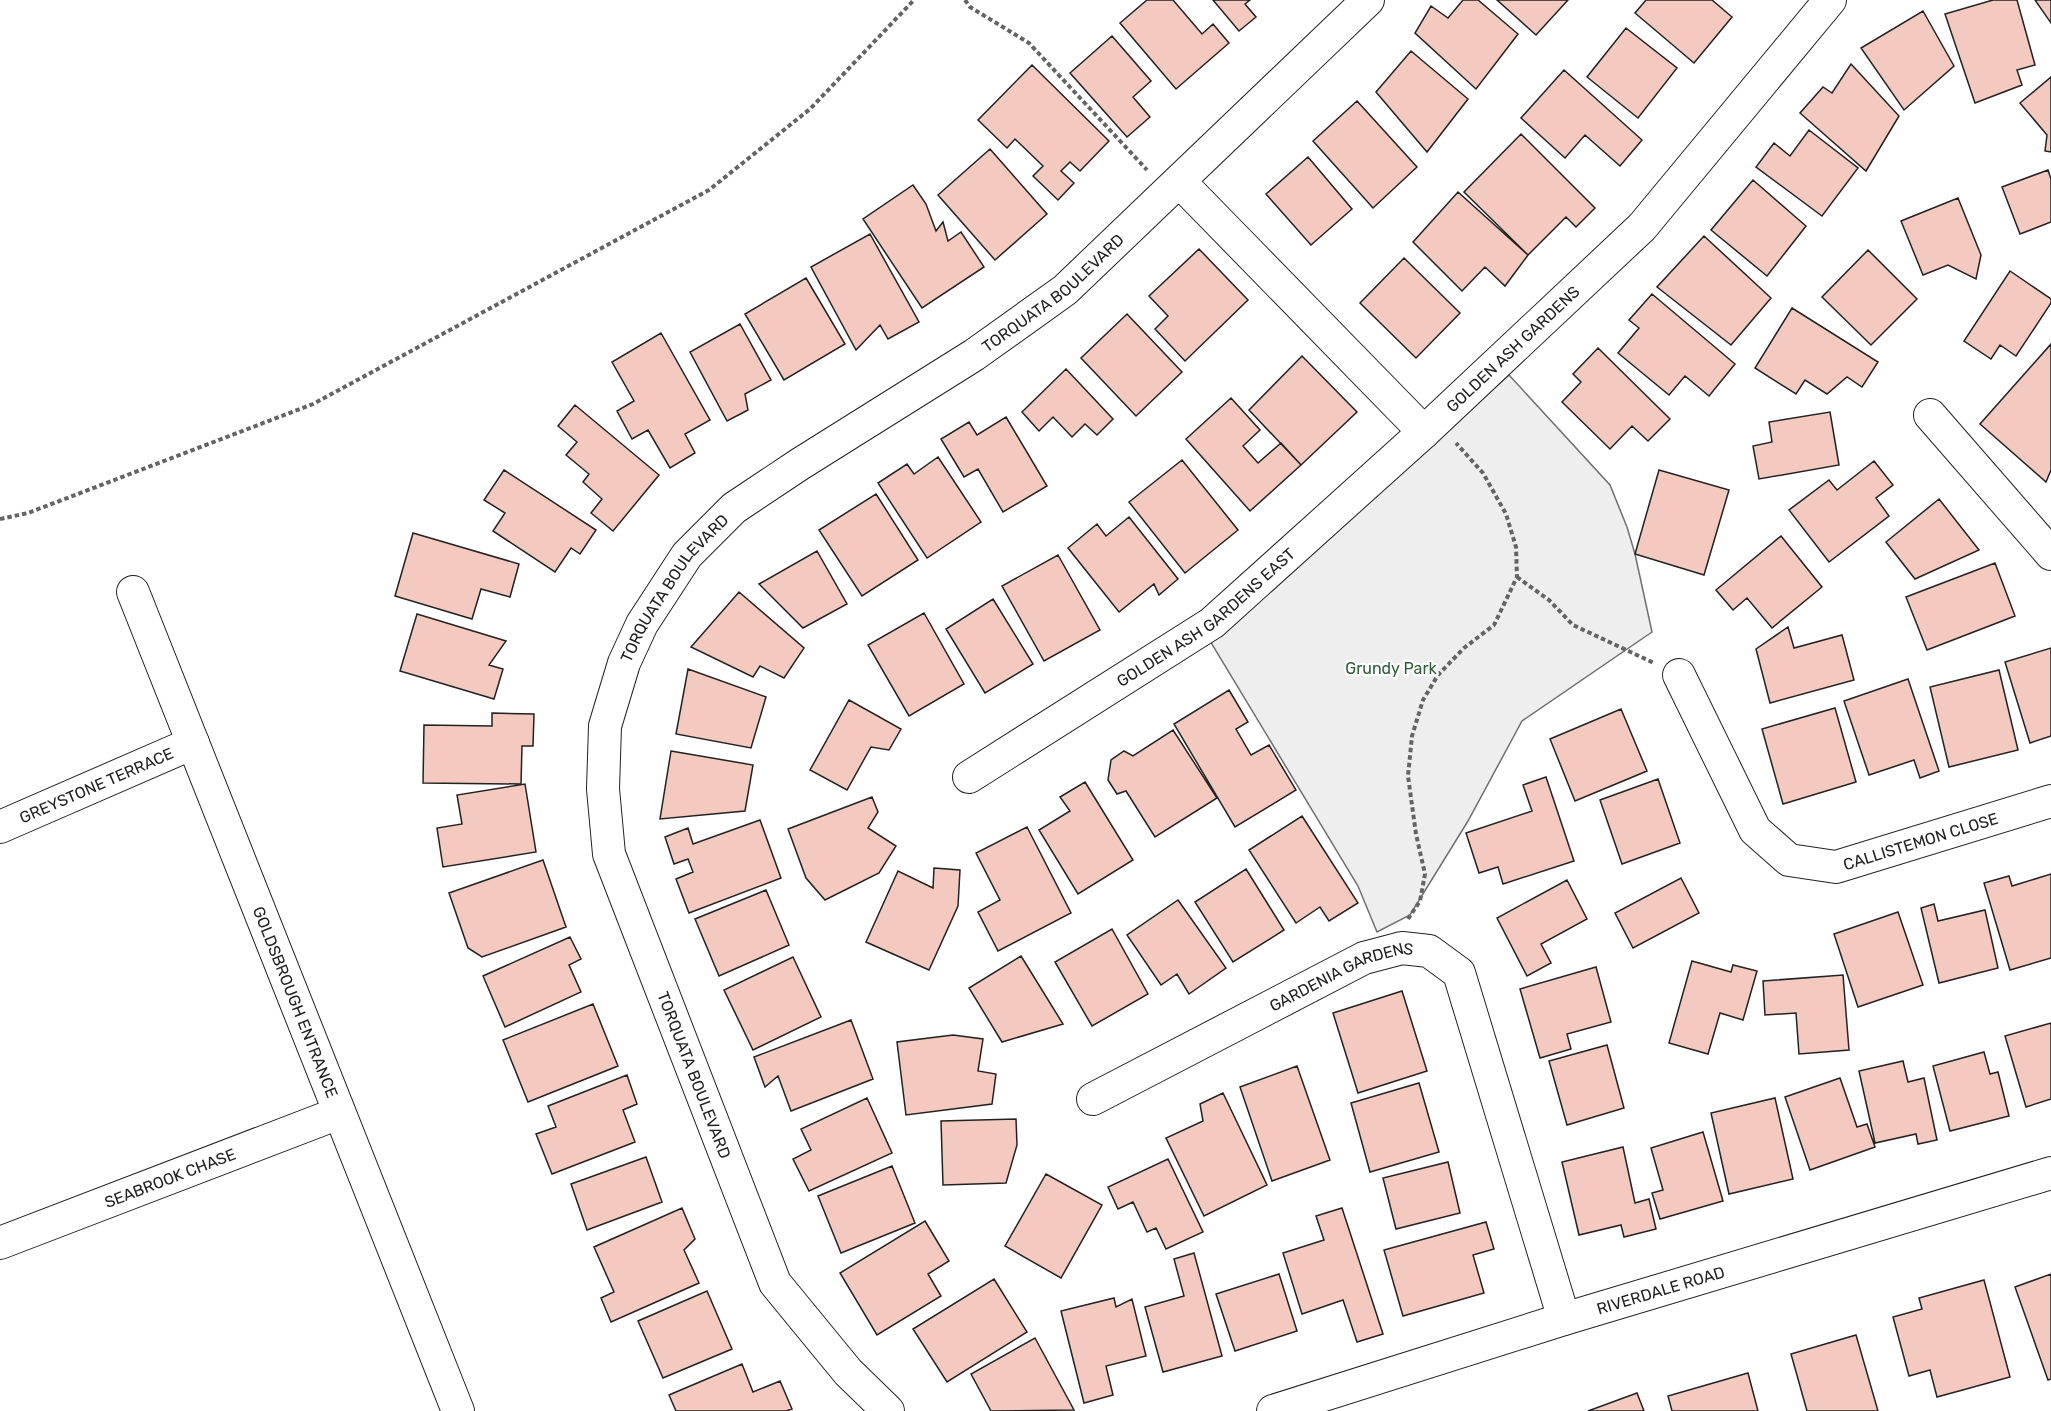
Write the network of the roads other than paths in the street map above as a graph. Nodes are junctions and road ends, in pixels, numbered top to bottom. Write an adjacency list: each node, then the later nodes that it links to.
1 (1368, 0): 3 (street, TORQUATA BOULEVARD)
2 (1830, 0): 5 (street, GOLDEN ASH GARDENS)
3 (1174, 187): 5 (street); 19 (street, TORQUATA BOULEVARD)
4 (1930, 415): 6 (street)
5 (1429, 427): 10 (street, GOLDEN ASH GARDENS EAST)
6 (2051, 554)
7 (133, 592): 9 (street, GOLDSBROUGH ENTRANCE)
8 (1679, 675): 11 (street, CALLISTEMON CLOSE)
9 (193, 743): 12 (street, GREYSTONE TERRACE); 14 (street, GOLDSBROUGH ENTRANCE)
10 (969, 777)
11 (2051, 801)
12 (0, 827)
13 (1093, 1099): 17 (street, GARDENIA GARDENS)
14 (339, 1113): 16 (street, SEABROOK CHASE); 18 (street, GOLDSBROUGH ENTRANCE)
15 (2051, 1173): 17 (street, RIVERDALE ROAD)
16 (0, 1243)
17 (1564, 1319): 20 (street, RIVERDALE ROAD)
18 (458, 1411)
19 (888, 1411)
20 (1273, 1411)

